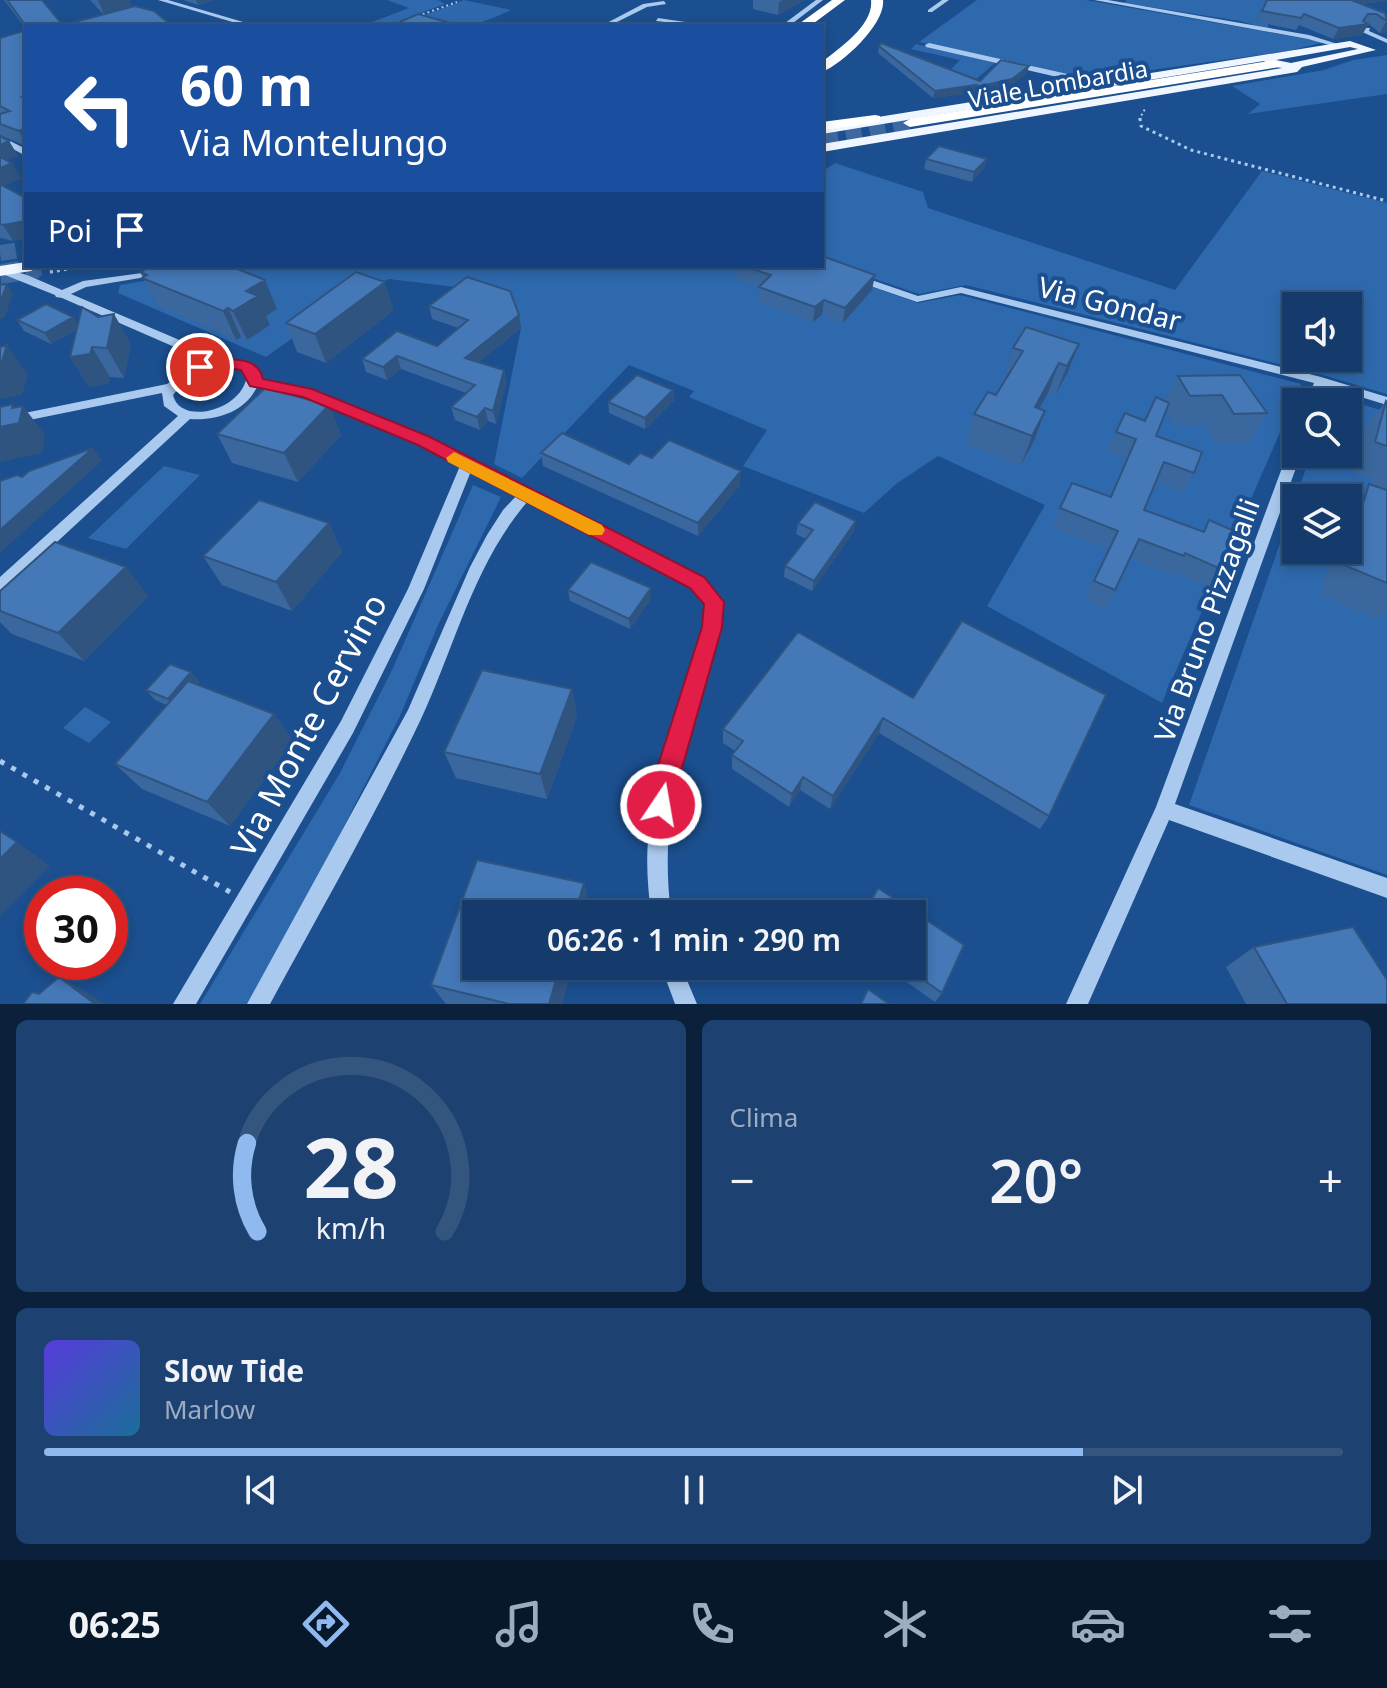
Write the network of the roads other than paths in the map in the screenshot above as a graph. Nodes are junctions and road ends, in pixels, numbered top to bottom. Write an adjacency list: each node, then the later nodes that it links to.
1 (161, 0): 9 (street)
2 (820, 0): 14 (street)
3 (839, 0): 14 (highway)
4 (849, 0): 19 (highway)
5 (877, 0): 13 (highway); 24 (highway)
6 (946, 0): 11 (street)
7 (1097, 0): 23 (street)
8 (665, 2): 12 (street); 16 (street)
9 (178, 6): 10 (street); 15 (street)
10 (154, 11)
11 (930, 11)
12 (658, 20): 17 (street); 18 (street)
13 (853, 20)
14 (798, 22)
15 (246, 24)
16 (608, 24)
17 (652, 24)
18 (685, 24)
19 (824, 25)
20 (1368, 29): 21 (street)
21 (1386, 43): 23 (main road, Viale Lombardia)
22 (929, 45): 29 (street)
23 (1347, 53): 25 (main road, Viale Lombardia); 26 (main road, Viale Lombardia)
24 (840, 55): 27 (highway); 28 (highway)
25 (1271, 60): 26 (main road, Viale Lombardia); 29 (main road, Viale Lombardia); 31 (highway)
26 (1297, 64): 34 (main road, Viale Lombardia)
27 (824, 67)
28 (824, 75)
29 (1084, 87): 30 (main road, Viale Lombardia)
30 (875, 119): 32 (highway)
31 (910, 123)
32 (824, 128)
33 (0, 139): 35 (street)
34 (824, 148)
35 (24, 152)
36 (24, 267): 38 (main road)
37 (824, 267): 44 (street, Via Gondar)
38 (1, 270): 40 (street)
39 (172, 271): 40 (street)
40 (60, 295): 41 (street)
41 (176, 345): 42 (street); 43 (street)
42 (220, 362): 43 (street); 45 (street)
43 (187, 374): 46 (street)
44 (1321, 381): 47 (street); 48 (street, Via Gondar)
45 (256, 383): 49 (street); 51 (street)
46 (172, 387): 49 (street); 50 (street)
47 (1318, 388)
48 (1387, 401)
49 (188, 414): 54 (street)
50 (0, 422)
51 (467, 465): 53 (street); 60 (street, Via Monte Cervino)
52 (1289, 468): 55 (street, Via Bruno Pizzagalli)
53 (526, 494): 57 (street); 61 (street)
54 (0, 586)
55 (1164, 809): 56 (street); 59 (street, Via Bruno Pizzagalli)
56 (1387, 888)
57 (658, 900)
58 (677, 980): 62 (street)
59 (1080, 1003)
60 (184, 1004)
61 (258, 1004)
62 (686, 1004)

